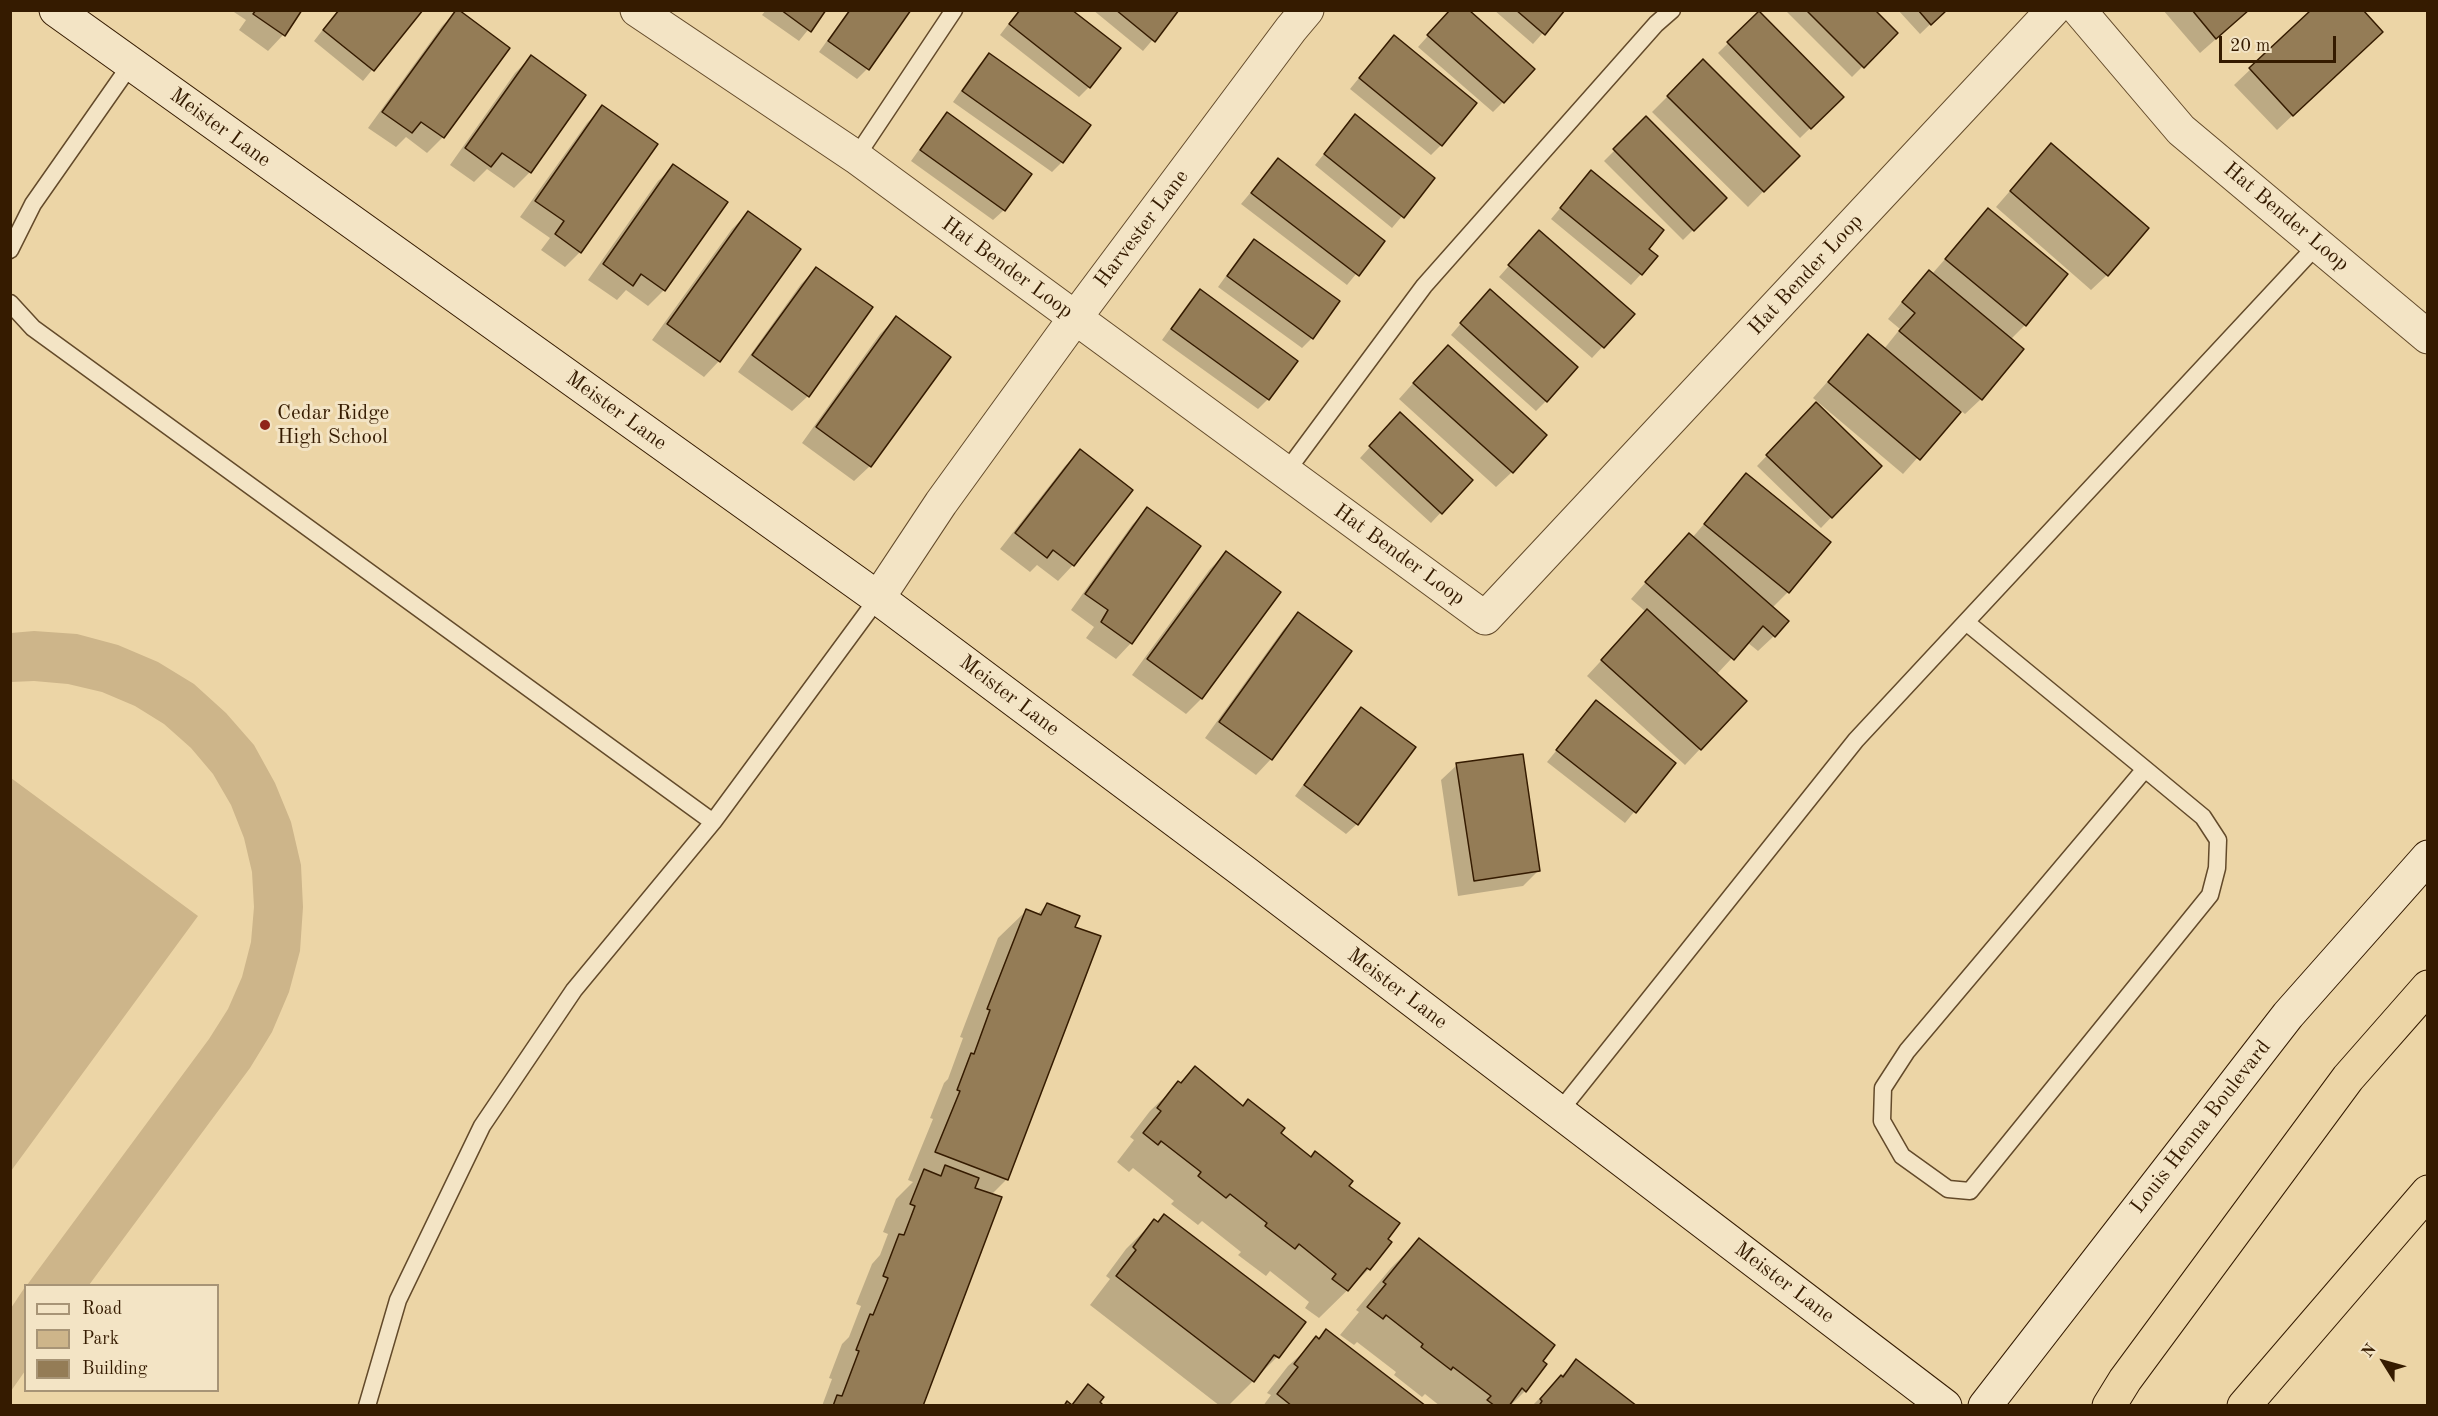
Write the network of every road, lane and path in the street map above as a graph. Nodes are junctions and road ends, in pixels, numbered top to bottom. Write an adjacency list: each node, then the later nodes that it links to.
1 (56, 10): 8 (street, Meister Lane)
2 (637, 10): 9 (street, Hat Bender Loop)
3 (954, 10): 9 (lane)
4 (1307, 10): 13 (street, Harvester Lane)
5 (1672, 10): 15 (lane)
6 (2053, 10): 15 (street, Hat Bender Loop)
7 (2079, 10): 10 (street, Hat Bender Loop)
8 (131, 64): 11 (lane); 16 (street, Meister Lane)
9 (856, 158): 13 (street, Hat Bender Loop)
10 (2318, 244): 14 (street, Hat Bender Loop); 17 (lane)
11 (10, 250)
12 (10, 303): 19 (lane)
13 (1075, 318): 15 (street, Hat Bender Loop); 16 (street, Harvester Lane)
14 (2427, 337)
15 (1286, 472)
16 (878, 598): 19 (lane); 22 (street, Meister Lane)
17 (1966, 622): 18 (lane); 22 (lane)
18 (2145, 769): 18 (lane)
19 (713, 822): 24 (lane)
20 (2427, 857): 26 (street, Louis Henna Boulevard)
21 (2427, 987): 27 (highway)
22 (1559, 1112): 25 (street, Meister Lane)
23 (2427, 1192): 28 (highway)
24 (367, 1406)
25 (1945, 1406)
26 (1985, 1406)
27 (2109, 1406)
28 (2244, 1406)

